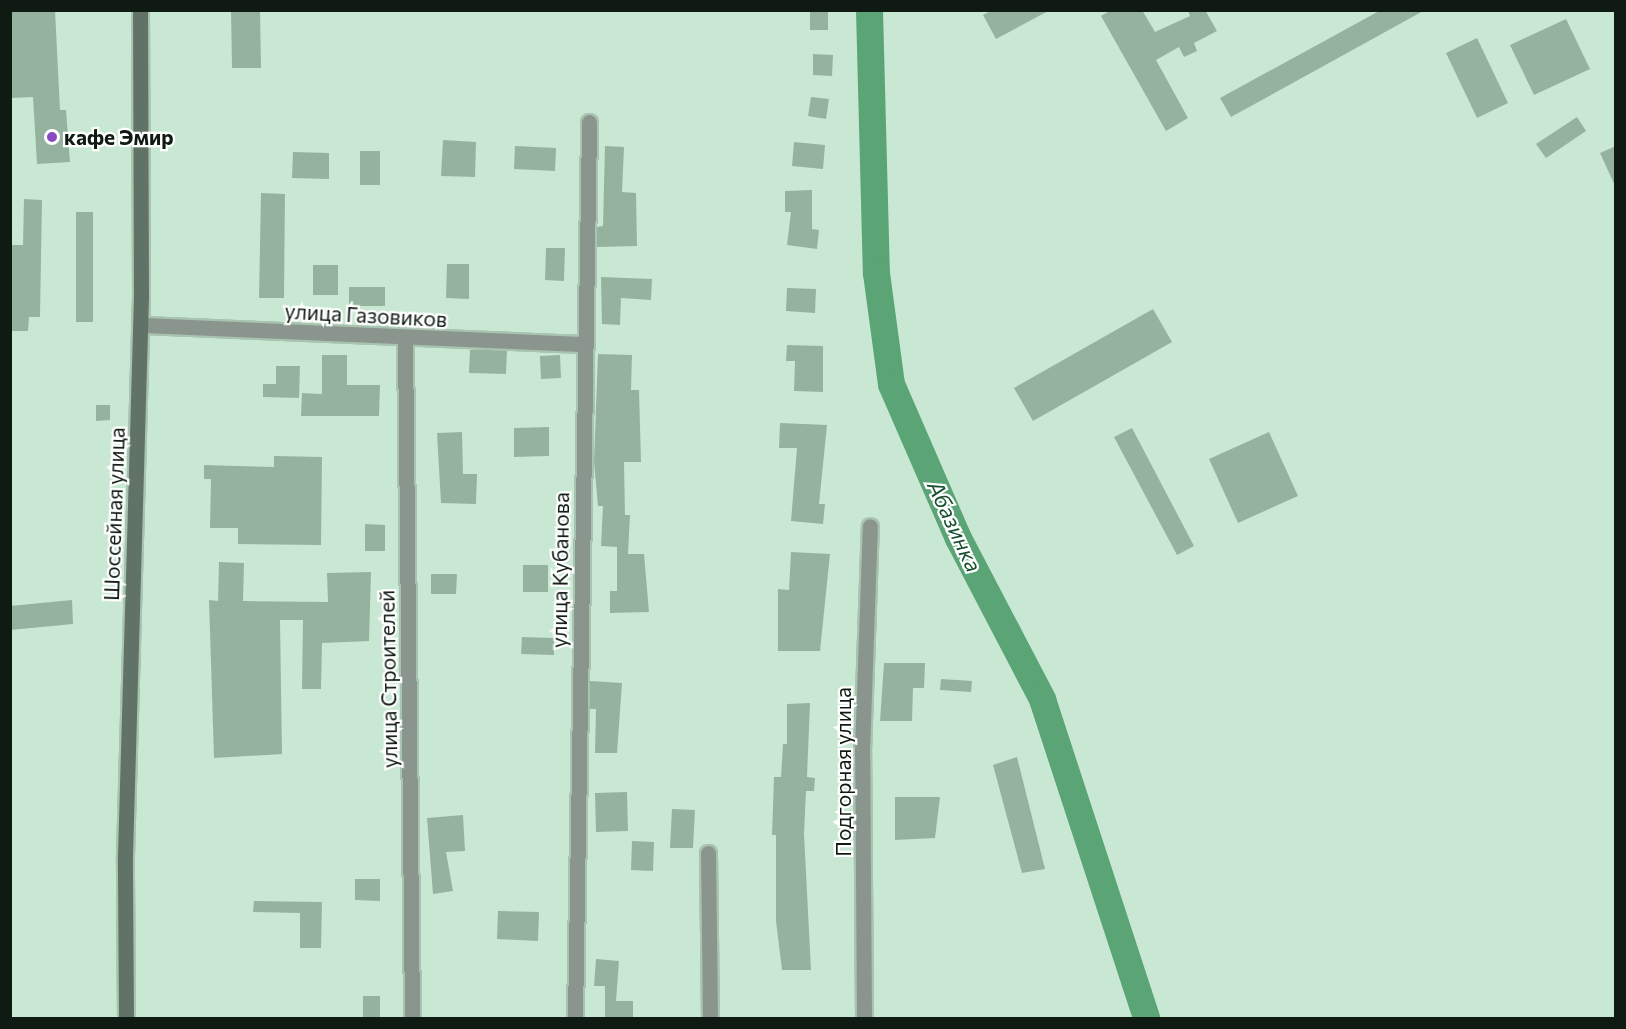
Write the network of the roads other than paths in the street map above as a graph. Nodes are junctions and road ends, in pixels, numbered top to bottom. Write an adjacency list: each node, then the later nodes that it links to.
1 (140, 10): 9 (main road, Шоссейная улица)
2 (145, 10): 4 (main road, Шоссейная улица)
3 (589, 122): 6 (street, улица Кубанова)
4 (146, 325): 5 (street, улица Газовиков); 10 (main road, Шоссейная улица)
5 (405, 339): 6 (street, улица Газовиков); 11 (street, улица Строителей)
6 (585, 344): 12 (street, улица Кубанова)
7 (870, 526): 14 (street, Подгорная улица)
8 (708, 853): 13 (street)
9 (126, 1018)
10 (131, 1018)
11 (412, 1018)
12 (575, 1018)
13 (710, 1018)
14 (864, 1018)

